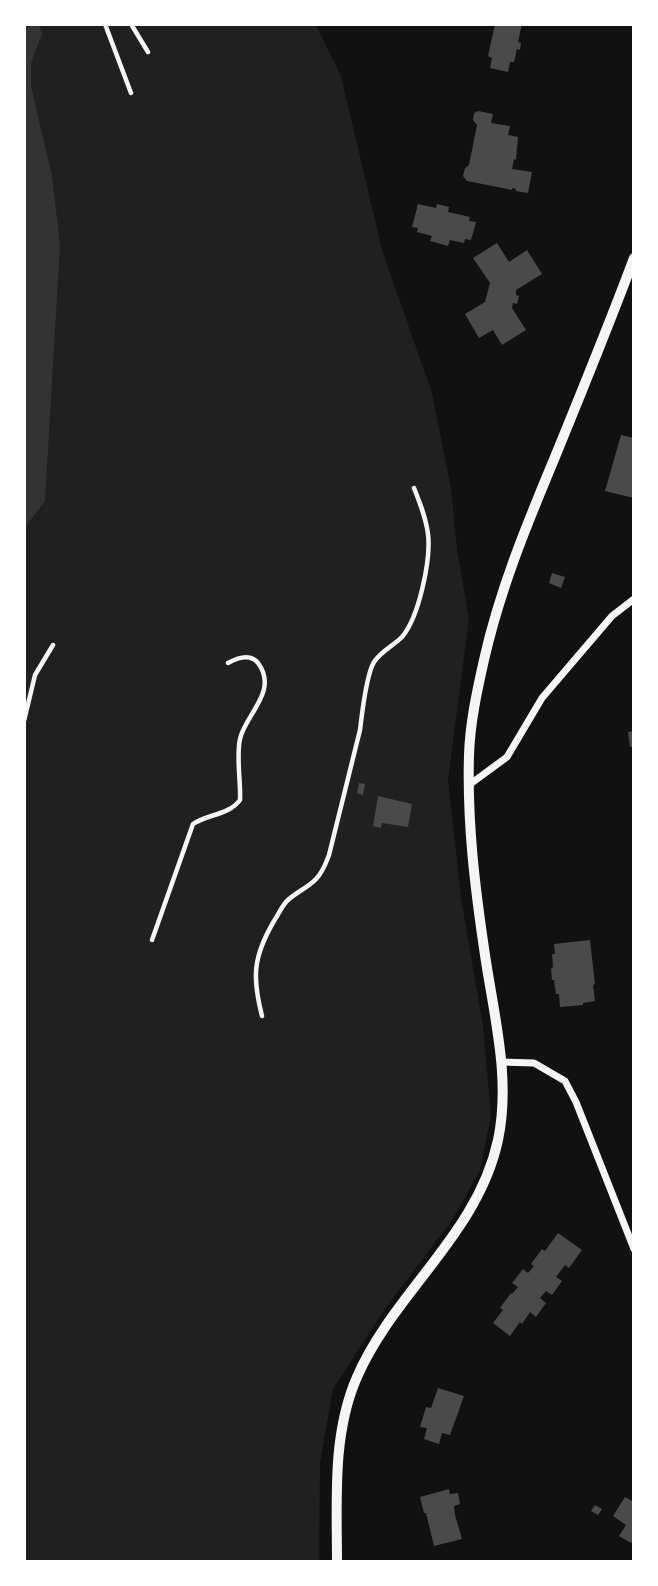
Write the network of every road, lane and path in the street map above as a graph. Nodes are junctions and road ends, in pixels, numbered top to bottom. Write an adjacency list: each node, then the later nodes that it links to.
1 (105, 24): 4 (lane)
2 (131, 24): 3 (lane)
3 (148, 52)
4 (131, 93)
5 (634, 258): 11 (street)
6 (414, 488): 13 (lane)
7 (634, 599): 11 (street)
8 (53, 645): 10 (lane)
9 (228, 663): 12 (lane)
10 (24, 721)
11 (468, 785): 14 (street)
12 (152, 940)
13 (262, 1016)
14 (501, 1062): 15 (street); 16 (street)
15 (634, 1249)
16 (337, 1562)

